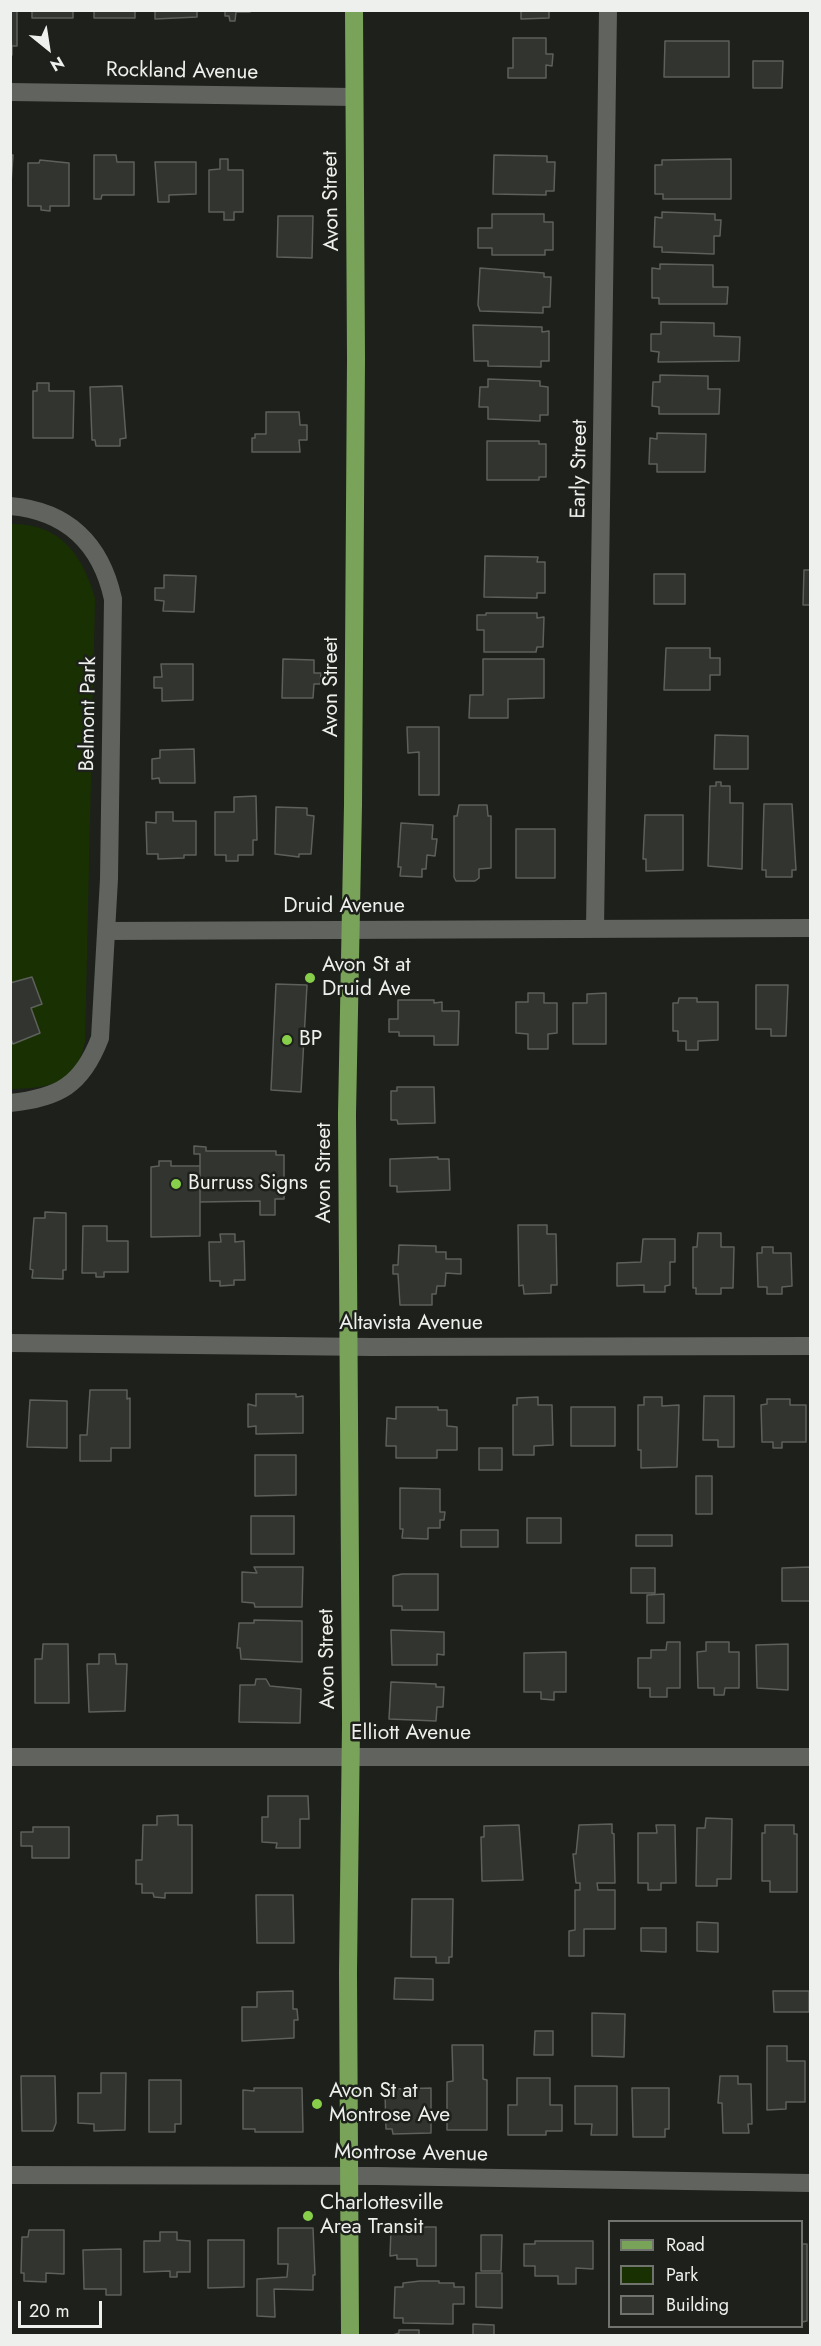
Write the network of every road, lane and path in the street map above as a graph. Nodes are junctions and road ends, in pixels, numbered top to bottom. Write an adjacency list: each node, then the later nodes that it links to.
1 (354, 10): 4 (main road, Avon Street)
2 (608, 10): 7 (street, Early Street)
3 (10, 92): 4 (street, Rockland Avenue)
4 (353, 97): 9 (main road, Avon Street)
5 (10, 506): 8 (street, Belmont Park)
6 (810, 928): 7 (street, Druid Avenue)
7 (595, 929): 9 (street, Druid Avenue)
8 (106, 930): 9 (street, Druid Avenue); 10 (street)
9 (351, 930): 12 (main road, Avon Street)
10 (10, 1102)
11 (10, 1343): 12 (street, Altavista Avenue)
12 (348, 1346): 13 (street, Altavista Avenue); 14 (main road, Avon Street)
13 (810, 1346)
14 (350, 1756): 15 (street, Elliott Avenue); 16 (street, Elliott Avenue); 18 (main road, Avon Street)
15 (10, 1757)
16 (810, 1757)
17 (10, 2175): 18 (street, Montrose Avenue)
18 (348, 2176): 19 (street, Montrose Avenue); 20 (main road, Avon Street)
19 (810, 2182)
20 (350, 2336)

